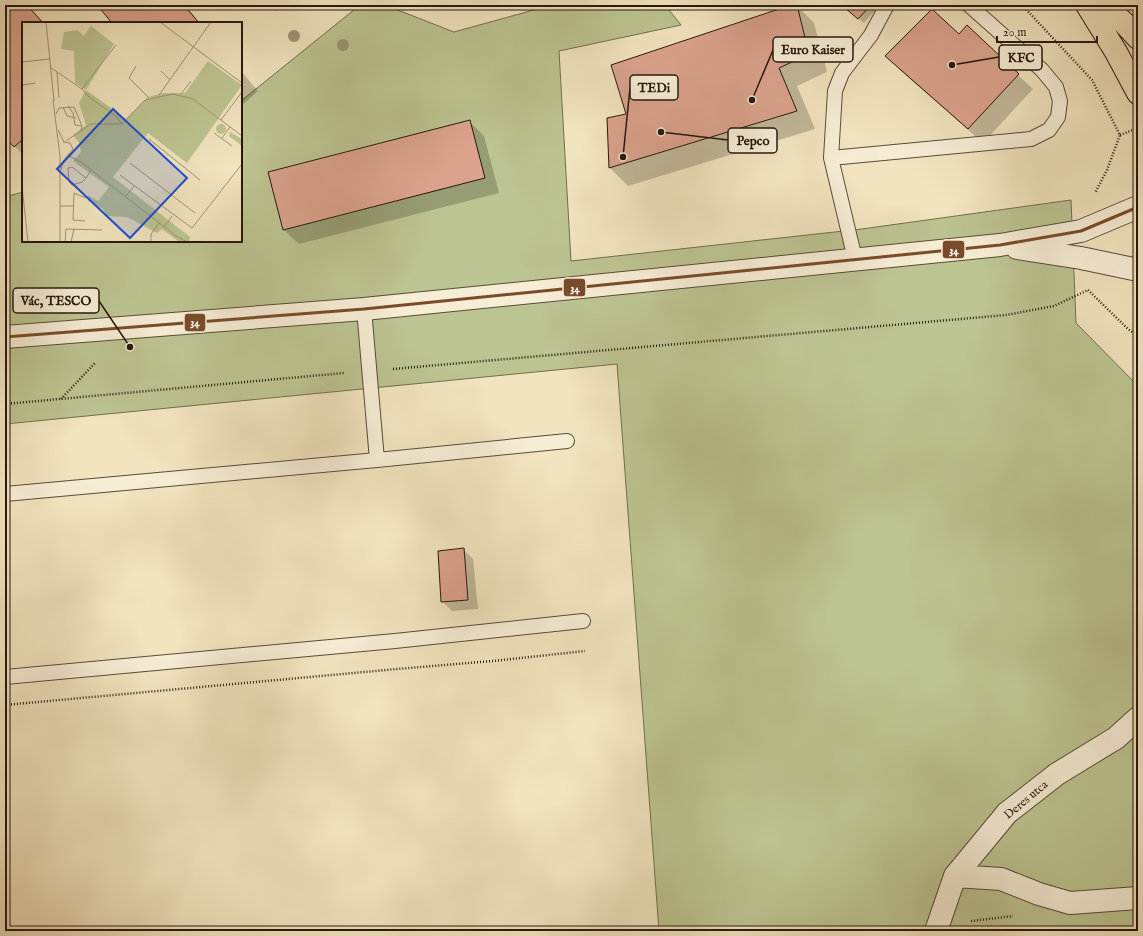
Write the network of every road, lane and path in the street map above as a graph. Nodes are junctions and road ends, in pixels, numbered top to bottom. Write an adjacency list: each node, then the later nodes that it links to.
1 (887, 5): 10 (lane)
2 (969, 5): 10 (lane)
3 (1022, 5): 9 (path)
4 (1087, 5): 7 (main road)
5 (1105, 5): 6 (main road)
6 (1138, 38)
7 (1138, 93)
8 (1138, 128): 9 (path)
9 (1120, 135): 12 (path)
10 (831, 158): 15 (lane)
11 (1138, 207): 12 (street)
12 (1081, 230): 13 (street)
13 (1000, 245): 14 (street); 15 (street)
14 (1081, 258): 16 (street); 17 (path)
15 (855, 259): 18 (street)
16 (1138, 270)
17 (1088, 290): 19 (path); 22 (path)
18 (364, 309): 20 (street); 22 (lane)
19 (1138, 336)
20 (5, 338)
21 (95, 363): 23 (path)
22 (369, 371): 23 (path); 26 (lane)
23 (61, 398): 24 (path)
24 (5, 404)
25 (567, 441): 26 (lane)
26 (377, 460): 27 (lane)
27 (5, 494)
28 (582, 621): 30 (lane)
29 (585, 651): 31 (path)
30 (5, 677)
31 (5, 705)
32 (1138, 718): 33 (street, Deres utca)
33 (954, 876): 34 (street); 37 (street, Deres utca)
34 (1138, 898)
35 (1016, 916): 36 (path)
36 (965, 922)
37 (936, 931)

